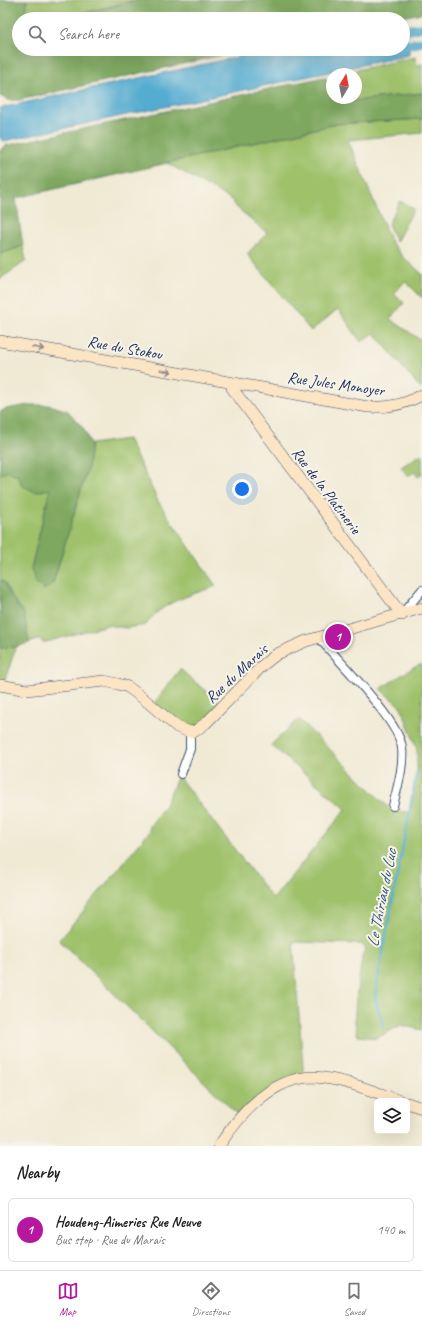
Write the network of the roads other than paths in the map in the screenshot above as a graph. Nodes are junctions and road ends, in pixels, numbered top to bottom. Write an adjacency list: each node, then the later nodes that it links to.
1 (0, 341): 2 (street, Rue du Stokou, one-way to 2)
2 (232, 383): 3 (street, Rue du Stokou); 7 (street, Rue de la Platinerie)
3 (244, 384): 4 (street, Rue Jules Monoyer)
4 (422, 395)
5 (422, 590): 7 (street)
6 (422, 608): 7 (street, Rue du Marais)
7 (402, 615): 8 (street, Rue du Marais)
8 (318, 637): 10 (street, Rue du Marais); 12 (street)
9 (0, 685): 10 (street)
10 (190, 732): 11 (street)
11 (181, 774)
12 (393, 806)
13 (390, 1098): 16 (street)
14 (410, 1104): 15 (street)
15 (422, 1108)
16 (219, 1146)

